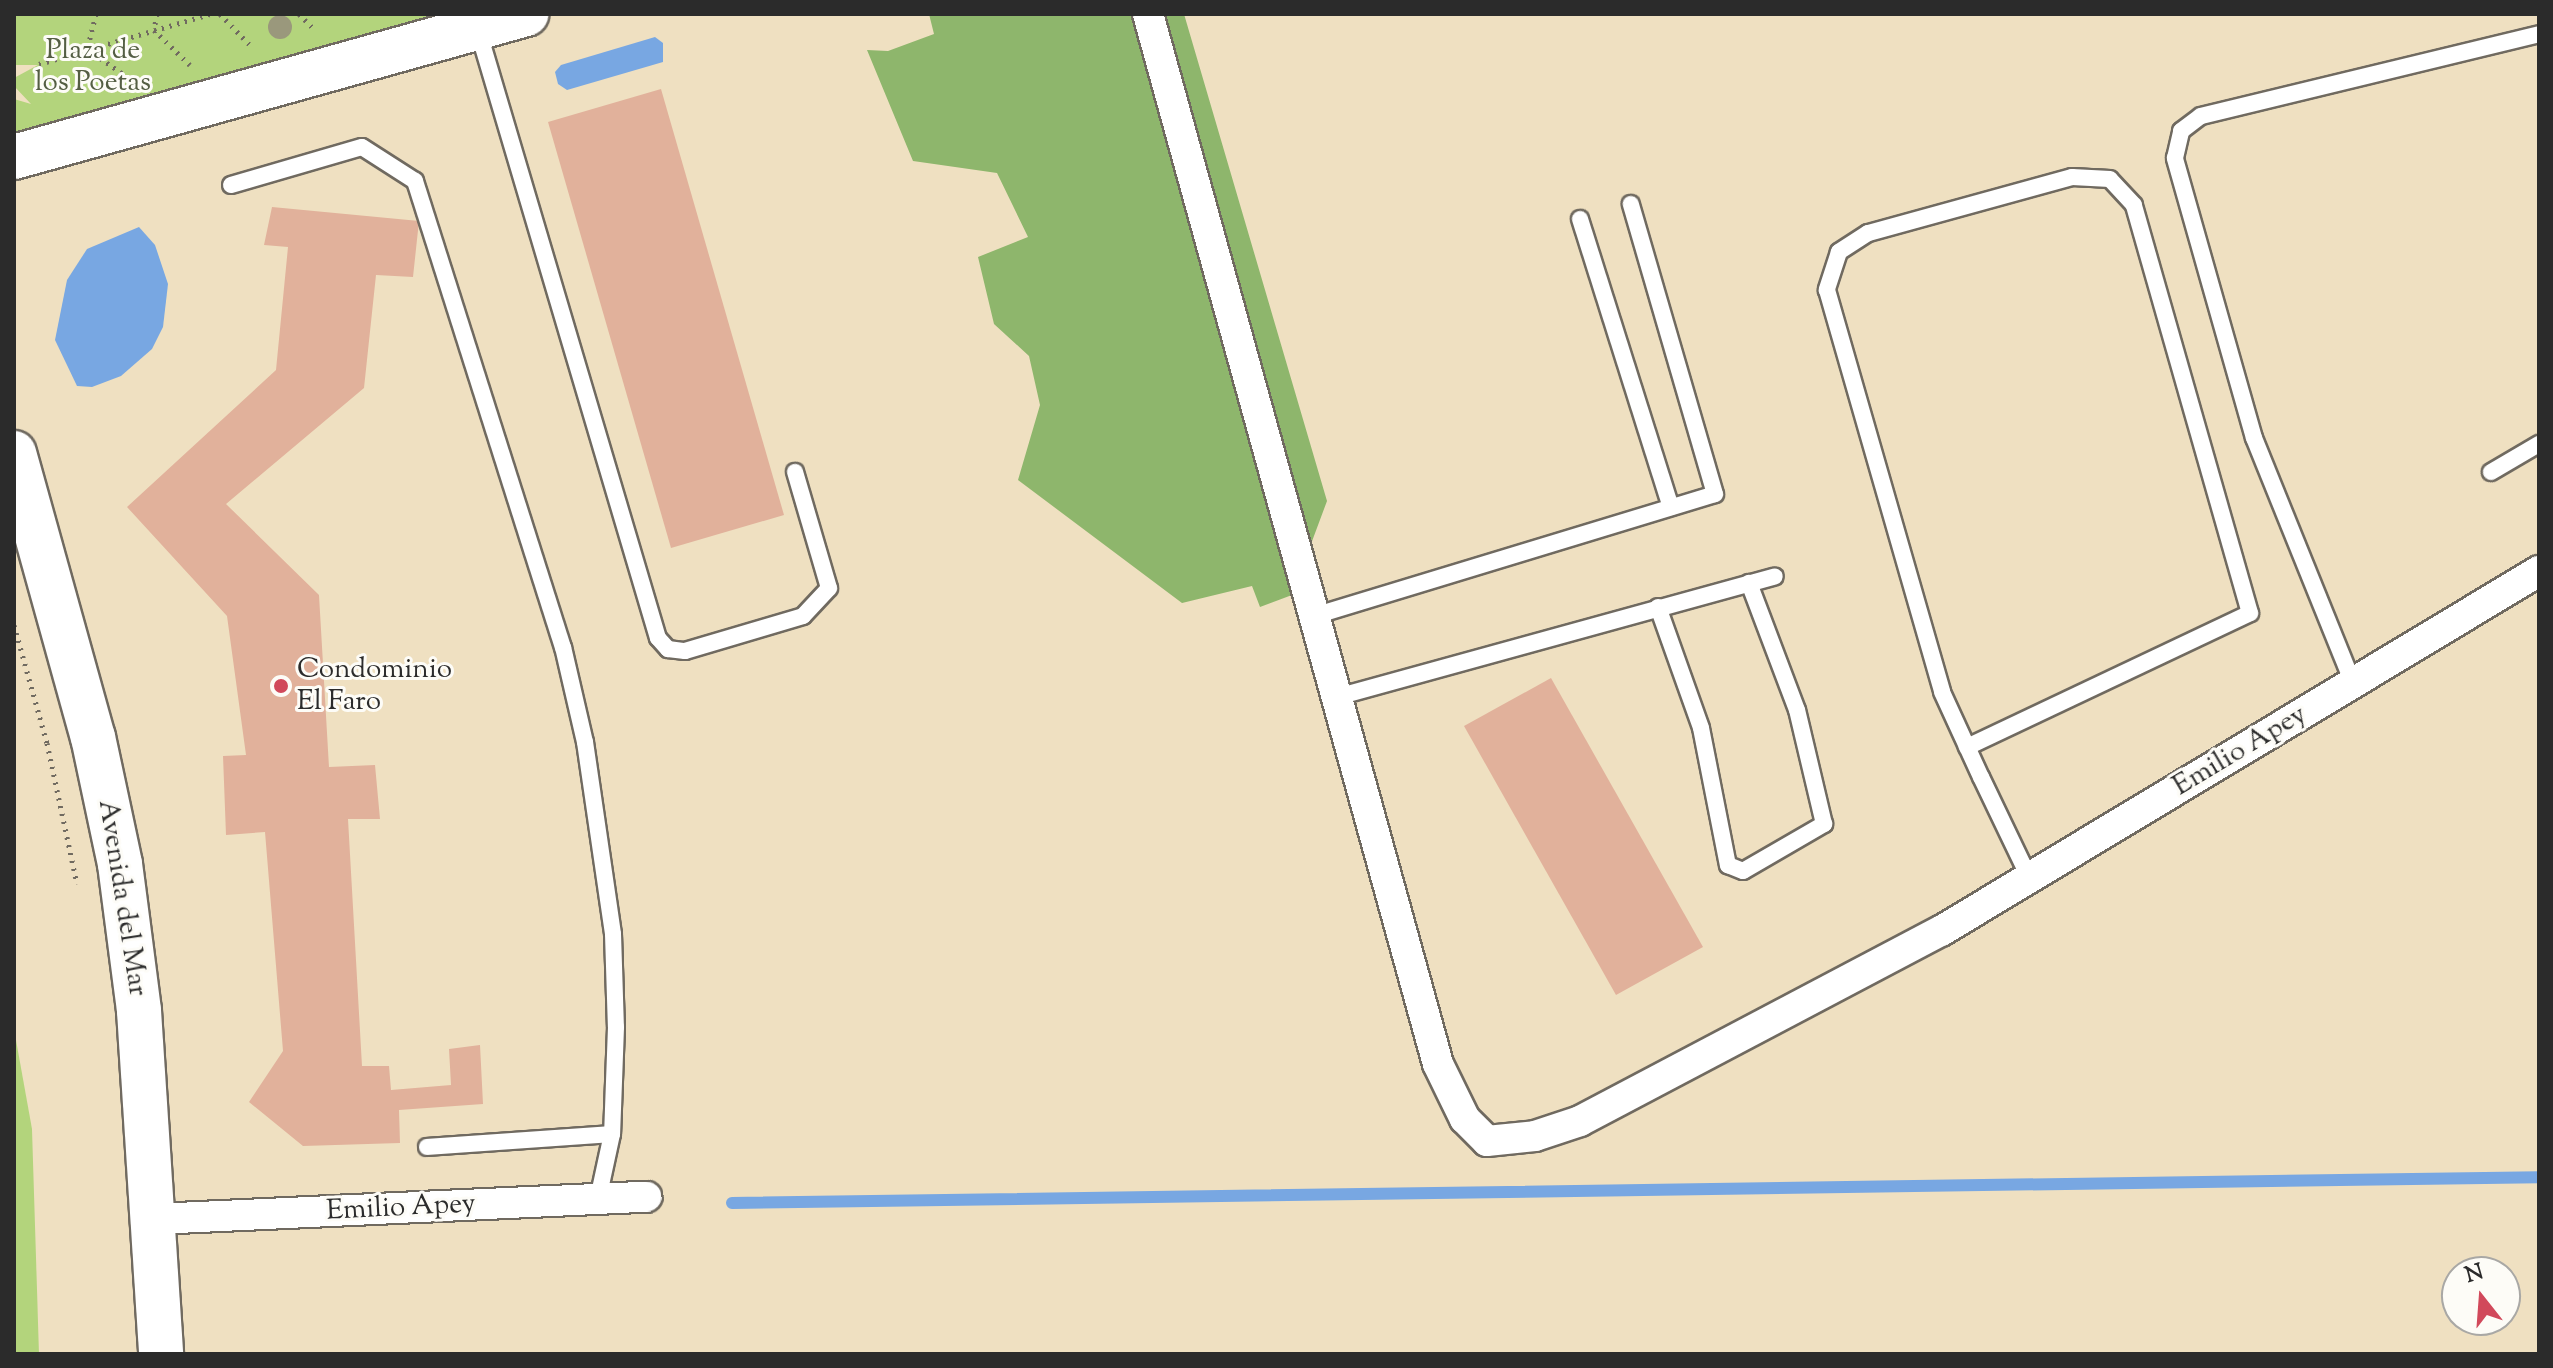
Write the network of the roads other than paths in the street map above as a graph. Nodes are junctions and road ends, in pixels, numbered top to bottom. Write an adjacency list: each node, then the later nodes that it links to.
1 (526, 14): 3 (main road)
2 (1148, 14): 18 (street)
3 (477, 28): 5 (main road); 11 (lane)
4 (2539, 34): 19 (lane)
5 (14, 157)
6 (231, 185): 23 (lane)
7 (1631, 204): 13 (lane)
8 (1580, 219): 13 (lane)
9 (2539, 444): 12 (lane)
10 (14, 453): 27 (main road, Avenida del Mar)
11 (795, 472)
12 (2491, 472)
13 (1671, 507): 18 (lane)
14 (2539, 571): 19 (street, Emilio Apey)
15 (1775, 576): 16 (lane)
16 (1749, 583): 17 (lane); 17 (lane)
17 (1658, 607): 20 (lane)
18 (1314, 616): 20 (street)
19 (2353, 683): 22 (street, Emilio Apey)
20 (1337, 697): 22 (street, Emilio Apey)
21 (1967, 747): 21 (lane); 22 (lane)
22 (2029, 877)
23 (612, 1134): 24 (lane); 26 (lane)
24 (427, 1147)
25 (647, 1197): 26 (street, Emilio Apey)
26 (598, 1199): 27 (street, Emilio Apey)
27 (155, 1219): 28 (main road, Avenida del Mar)
28 (161, 1354)

